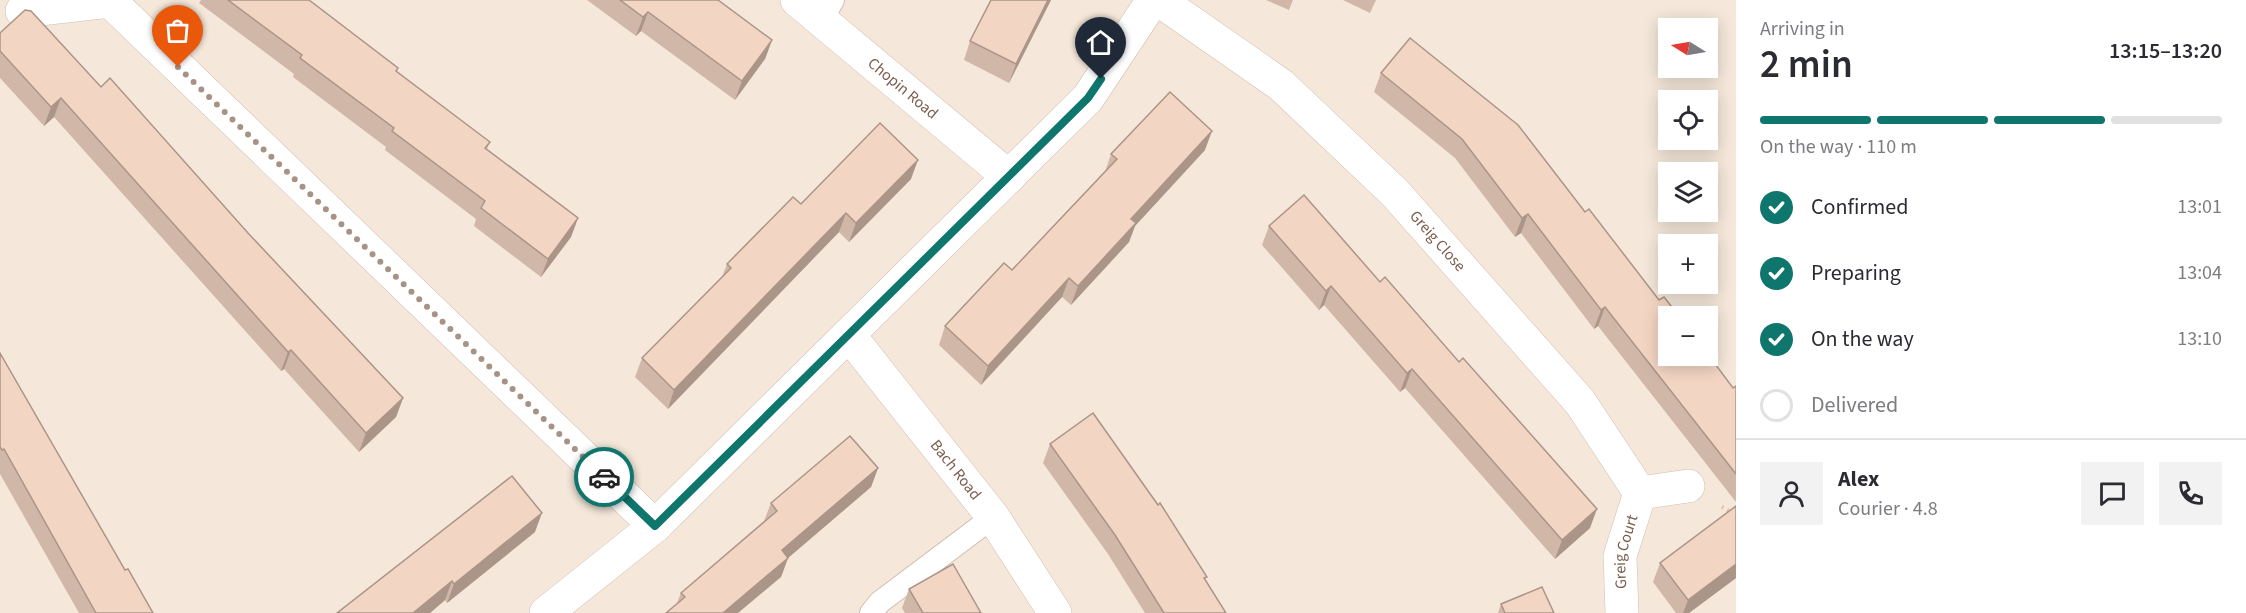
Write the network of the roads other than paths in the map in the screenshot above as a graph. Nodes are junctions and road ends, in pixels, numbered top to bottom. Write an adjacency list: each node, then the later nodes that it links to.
1 (1153, 0): 6 (street)
2 (1159, 0): 9 (street, Greig Close)
3 (110, 1): 5 (street); 11 (street)
4 (817, 7): 6 (street, Chopin Road)
5 (22, 11)
6 (1009, 177): 7 (street)
7 (849, 335): 10 (street, Bach Road); 11 (street)
8 (1688, 486): 9 (street)
9 (1640, 493): 15 (street, Greig Court)
10 (993, 517): 13 (lane); 14 (street, Bach Road)
11 (655, 526): 12 (street)
12 (546, 613)
13 (871, 613)
14 (1055, 613)
15 (1622, 613)

